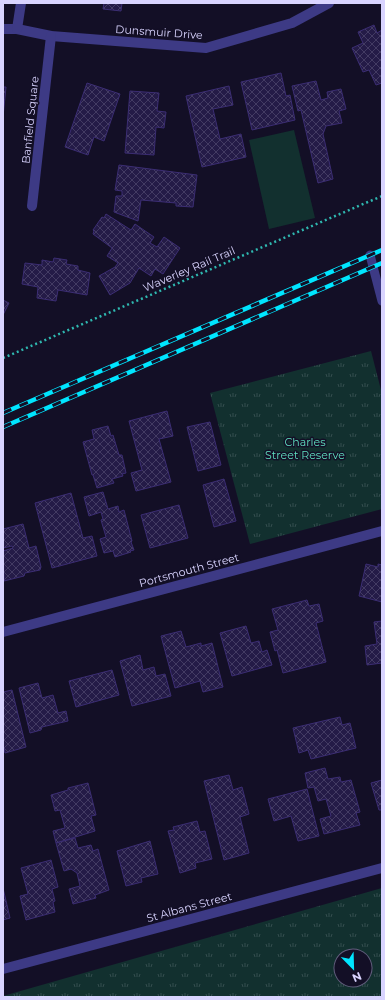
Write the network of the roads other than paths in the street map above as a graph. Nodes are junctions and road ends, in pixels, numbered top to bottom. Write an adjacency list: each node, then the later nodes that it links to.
1 (21, 3): 4 (street)
2 (329, 3): 5 (street, Dunsmuir Drive)
3 (3, 29): 4 (street, Dunsmuir Drive)
4 (17, 29): 5 (street, Dunsmuir Drive)
5 (51, 36): 6 (street, Banfield Square)
6 (32, 206)
7 (370, 255): 8 (lane)
8 (382, 301)
9 (382, 531): 10 (street, Portsmouth Street)
10 (3, 632)
11 (382, 868): 12 (street, St Albans Street)
12 (3, 969)

